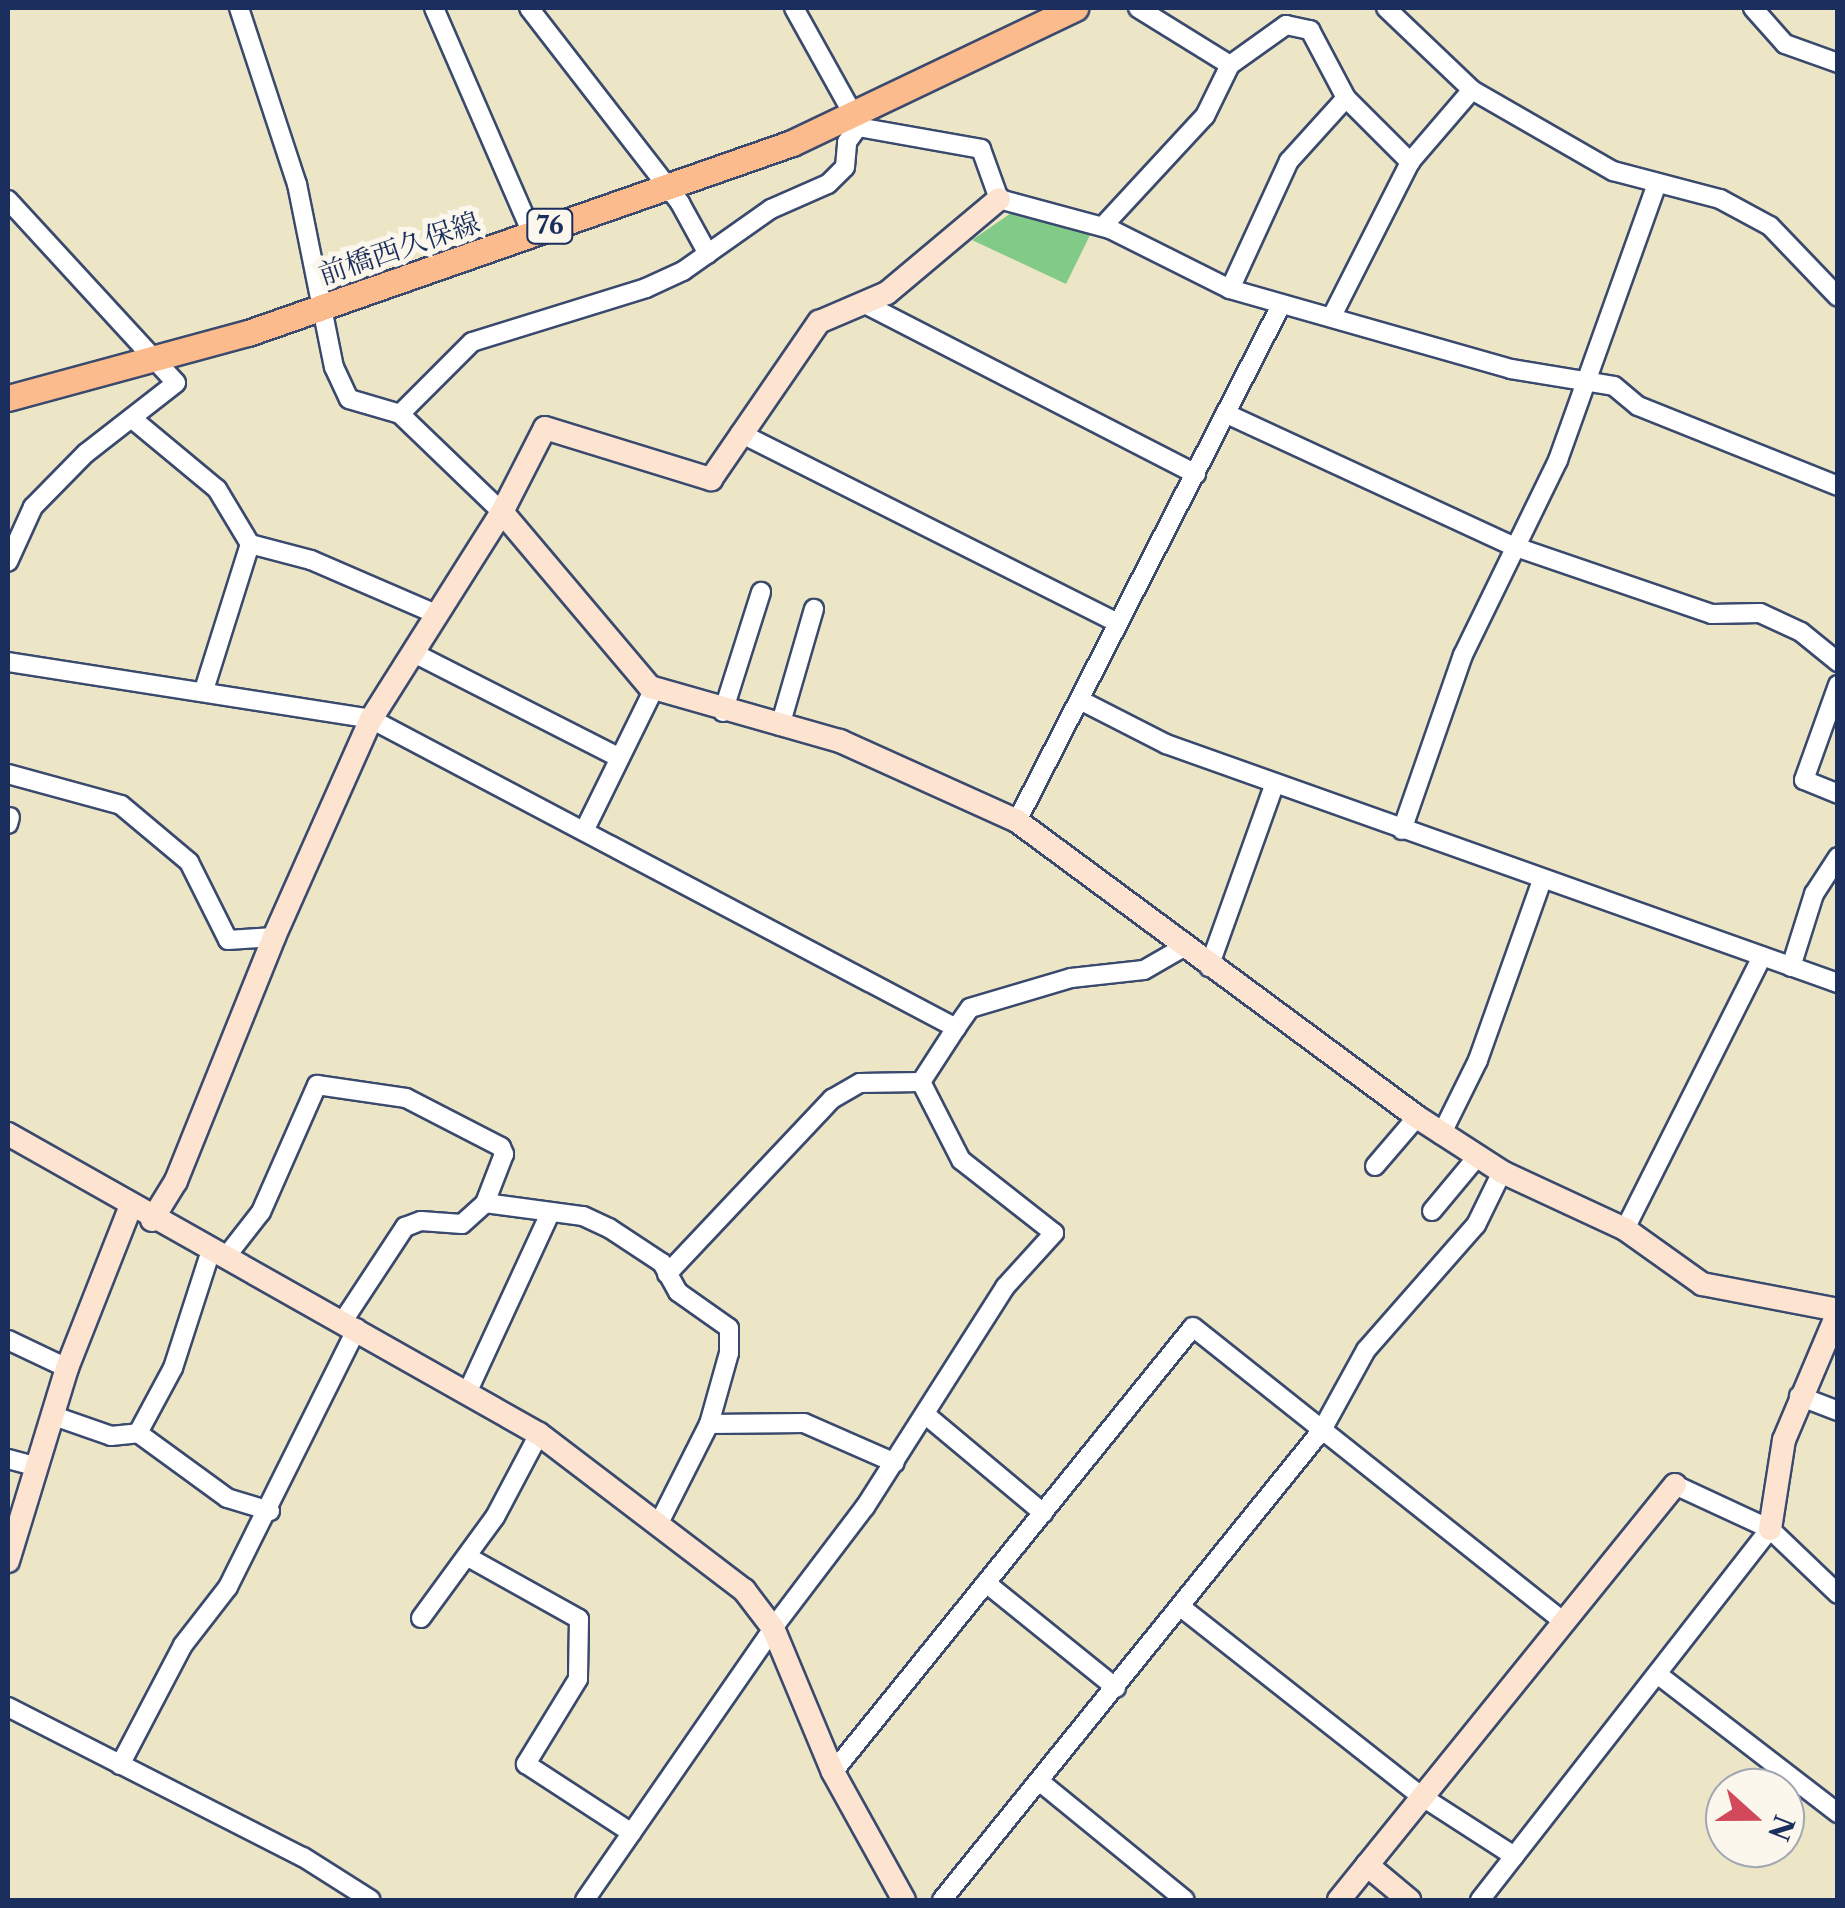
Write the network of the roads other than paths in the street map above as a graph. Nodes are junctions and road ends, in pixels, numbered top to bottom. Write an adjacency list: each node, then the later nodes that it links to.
1 (239, 8): 26 (street)
2 (434, 8): 20 (street)
3 (529, 8): 16 (street)
4 (794, 8): 13 (street)
5 (1138, 8): 10 (street)
6 (1386, 8): 11 (street)
7 (1753, 8): 9 (street)
8 (1061, 10): 13 (main road, 前橋西久保線 / 76)
9 (1838, 63)
10 (1230, 64): 12 (street); 19 (street)
11 (1472, 90): 14 (street); 15 (street)
12 (1346, 98): 14 (street); 22 (street)
13 (857, 122): 16 (main road, 前橋西久保線 / 76); 17 (street); 21 (street)
14 (1410, 162): 27 (street)
15 (1657, 184): 23 (street); 29 (street)
16 (666, 185): 20 (main road, 前橋西久保線 / 76); 21 (street)
17 (1000, 199): 19 (street); 24 (street)
18 (8, 200): 28 (street)
19 (1102, 226): 22 (street)
20 (532, 233): 26 (main road, 前橋西久保線 / 76)
21 (708, 254): 31 (street)
22 (1230, 289): 25 (street)
23 (1838, 297)
24 (867, 305): 34 (street); 35 (street)
25 (1280, 305): 27 (street); 32 (street)
26 (324, 306): 28 (main road, 前橋西久保線 / 76); 31 (street)
27 (1332, 316): 29 (street)
28 (156, 358): 30 (main road, 前橋西久保線 / 76); 33 (street)
29 (1588, 380): 36 (street); 39 (street)
30 (8, 398)
31 (400, 414): 37 (street)
32 (1228, 414): 35 (street); 39 (street)
33 (135, 421): 38 (street); 40 (street)
34 (740, 433): 37 (street); 44 (street)
35 (1196, 474): 44 (street)
36 (1838, 486)
37 (502, 512): 43 (street); 50 (street)
38 (250, 544): 43 (street); 49 (street)
39 (1513, 546): 47 (street); 60 (street)
40 (8, 562)
41 (761, 592): 52 (street)
42 (814, 610): 54 (street)
43 (436, 614): 45 (street)
44 (1118, 623): 51 (street)
45 (412, 652): 53 (street); 55 (street)
46 (8, 662): 49 (street)
47 (1838, 662)
48 (1838, 685): 58 (street)
49 (204, 690): 53 (street)
50 (654, 690): 52 (street); 55 (street)
51 (1080, 700): 57 (street); 59 (street)
52 (723, 712): 54 (street)
53 (371, 719): 61 (street); 64 (street)
54 (780, 726): 59 (street)
55 (620, 758): 61 (street)
56 (8, 774): 64 (street)
57 (1275, 784): 60 (street); 67 (street)
58 (1838, 794)
59 (1018, 820): 65 (street)
60 (1402, 830): 63 (street)
61 (584, 831): 70 (street)
62 (1838, 857): 68 (street)
63 (1542, 880): 66 (street); 74 (street)
64 (274, 937): 82 (street)
65 (1184, 947): 67 (street); 70 (street)
66 (1762, 957): 68 (street); 83 (street)
67 (1209, 966): 72 (street)
68 (1790, 967): 69 (street)
69 (1838, 984)
70 (956, 1028): 71 (street)
71 (921, 1082): 85 (street); 93 (street)
72 (1417, 1118): 74 (street); 76 (street)
73 (8, 1134): 79 (street)
74 (1440, 1135): 75 (street)
75 (1477, 1157): 77 (street); 80 (street)
76 (1375, 1166)
77 (1502, 1172): 83 (street); 96 (street)
78 (485, 1204): 81 (street); 84 (street); 87 (street)
79 (130, 1208): 82 (street); 89 (street)
80 (1432, 1211)
81 (550, 1213): 85 (street); 90 (street)
82 (152, 1220): 84 (street)
83 (1625, 1230): 86 (street)
84 (218, 1254): 87 (street); 97 (street)
85 (668, 1274): 95 (street)
86 (1838, 1311): 91 (street)
87 (350, 1324): 90 (street); 103 (street)
88 (8, 1340): 89 (street)
89 (66, 1368): 94 (street)
90 (467, 1393): 98 (street)
91 (1799, 1396): 92 (street); 106 (street)
92 (1838, 1412)
93 (926, 1415): 100 (street); 104 (street)
94 (54, 1416): 97 (street); 101 (street)
95 (710, 1424): 100 (street); 105 (street)
96 (1322, 1430): 104 (street); 111 (street); 113 (street)
97 (138, 1433): 103 (street)
98 (539, 1434): 105 (street); 107 (street)
99 (8, 1459): 101 (street)
100 (895, 1464): 114 (street)
101 (38, 1467): 108 (street)
102 (1675, 1485): 106 (street); 113 (street)
103 (270, 1511): 118 (street)
104 (1043, 1513): 109 (street)
105 (659, 1523): 114 (street)
106 (1770, 1529): 110 (street); 115 (street)
107 (468, 1557): 112 (street); 123 (street)
108 (8, 1560)
109 (986, 1583): 116 (street); 119 (street)
110 (1838, 1594)
111 (1182, 1608): 116 (street); 121 (street)
112 (421, 1618)
113 (1562, 1620): 121 (street)
114 (773, 1628): 119 (street); 123 (street)
115 (1660, 1676): 122 (street); 124 (street)
116 (1116, 1688): 120 (street)
117 (8, 1707): 118 (street)
118 (120, 1765): 126 (street)
119 (834, 1772): 128 (street)
120 (1039, 1781): 129 (street); 130 (street)
121 (1421, 1796): 124 (street); 125 (street)
122 (1838, 1813)
123 (632, 1833): 127 (street)
124 (1514, 1856): 133 (street)
125 (1367, 1865): 131 (street); 132 (street)
126 (371, 1900)
127 (585, 1900)
128 (904, 1900)
129 (942, 1900)
130 (1185, 1900)
131 (1338, 1900)
132 (1409, 1900)
133 (1480, 1900)

